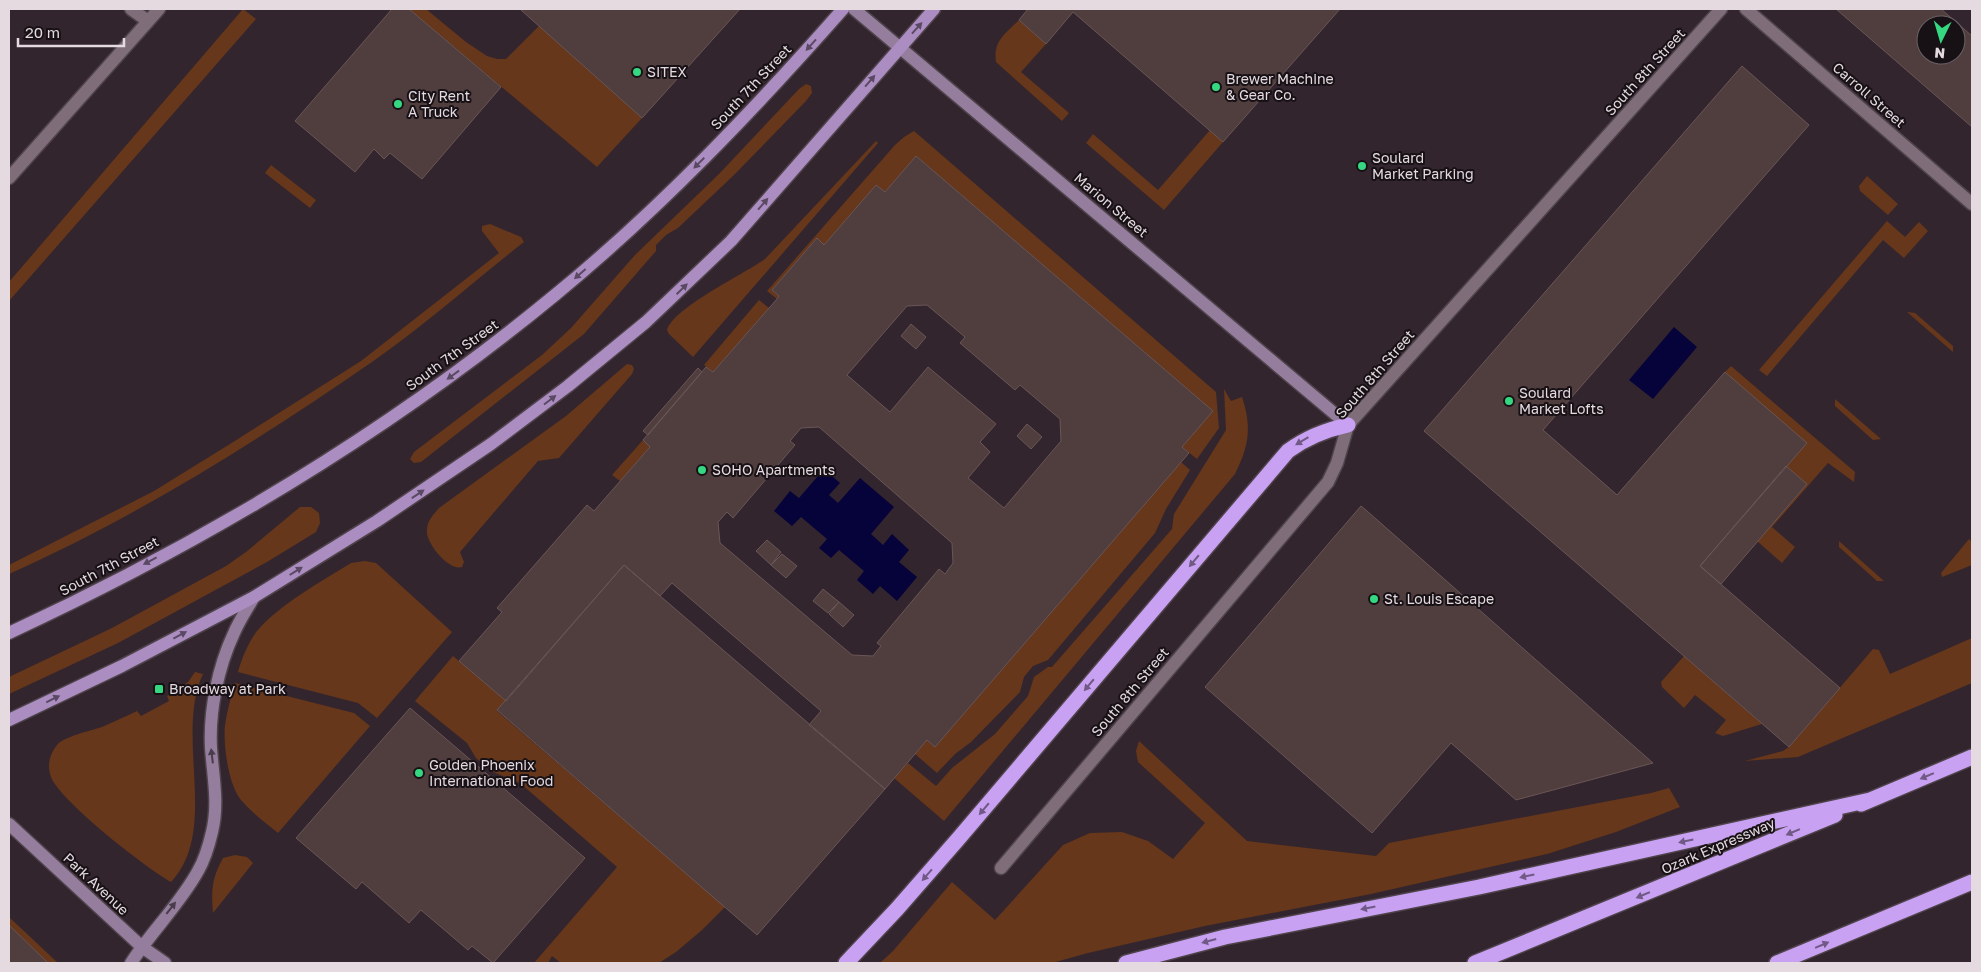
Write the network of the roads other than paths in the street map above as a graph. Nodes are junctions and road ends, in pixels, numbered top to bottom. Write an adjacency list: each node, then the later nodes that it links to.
1 (131, 9): 8 (street)
2 (159, 9): 8 (street)
3 (843, 9): 14 (main road, South 7th Street, one-way to 14)
4 (854, 9): 9 (street, Marion Street)
5 (934, 9): 9 (main road, one-way to 5)
6 (1721, 9): 12 (street, South 8th Street)
7 (1746, 9): 11 (street, Carroll Street)
8 (148, 21): 10 (street)
9 (900, 47): 12 (street, Marion Street); 13 (main road, one-way to 9)
10 (9, 178)
11 (1972, 204)
12 (1348, 424): 19 (street, South 8th Street); 24 (highway, one-way to 24)
13 (254, 597): 15 (main road, one-way to 13); 21 (street, one-way to 13)
14 (9, 633)
15 (9, 720)
16 (1972, 757): 17 (highway, Ozark Expressway, one-way to 17)
17 (1870, 800): 25 (highway, one-way to 25); 26 (highway, Ozark Expressway, one-way to 26)
18 (9, 824): 21 (street, Park Avenue)
19 (1001, 868)
20 (1972, 882): 27 (highway, one-way to 20)
21 (142, 946): 22 (street); 23 (street, Park Avenue)
22 (131, 963)
23 (165, 963)
24 (846, 963)
25 (1126, 963)
26 (1475, 963)
27 (1777, 963)

